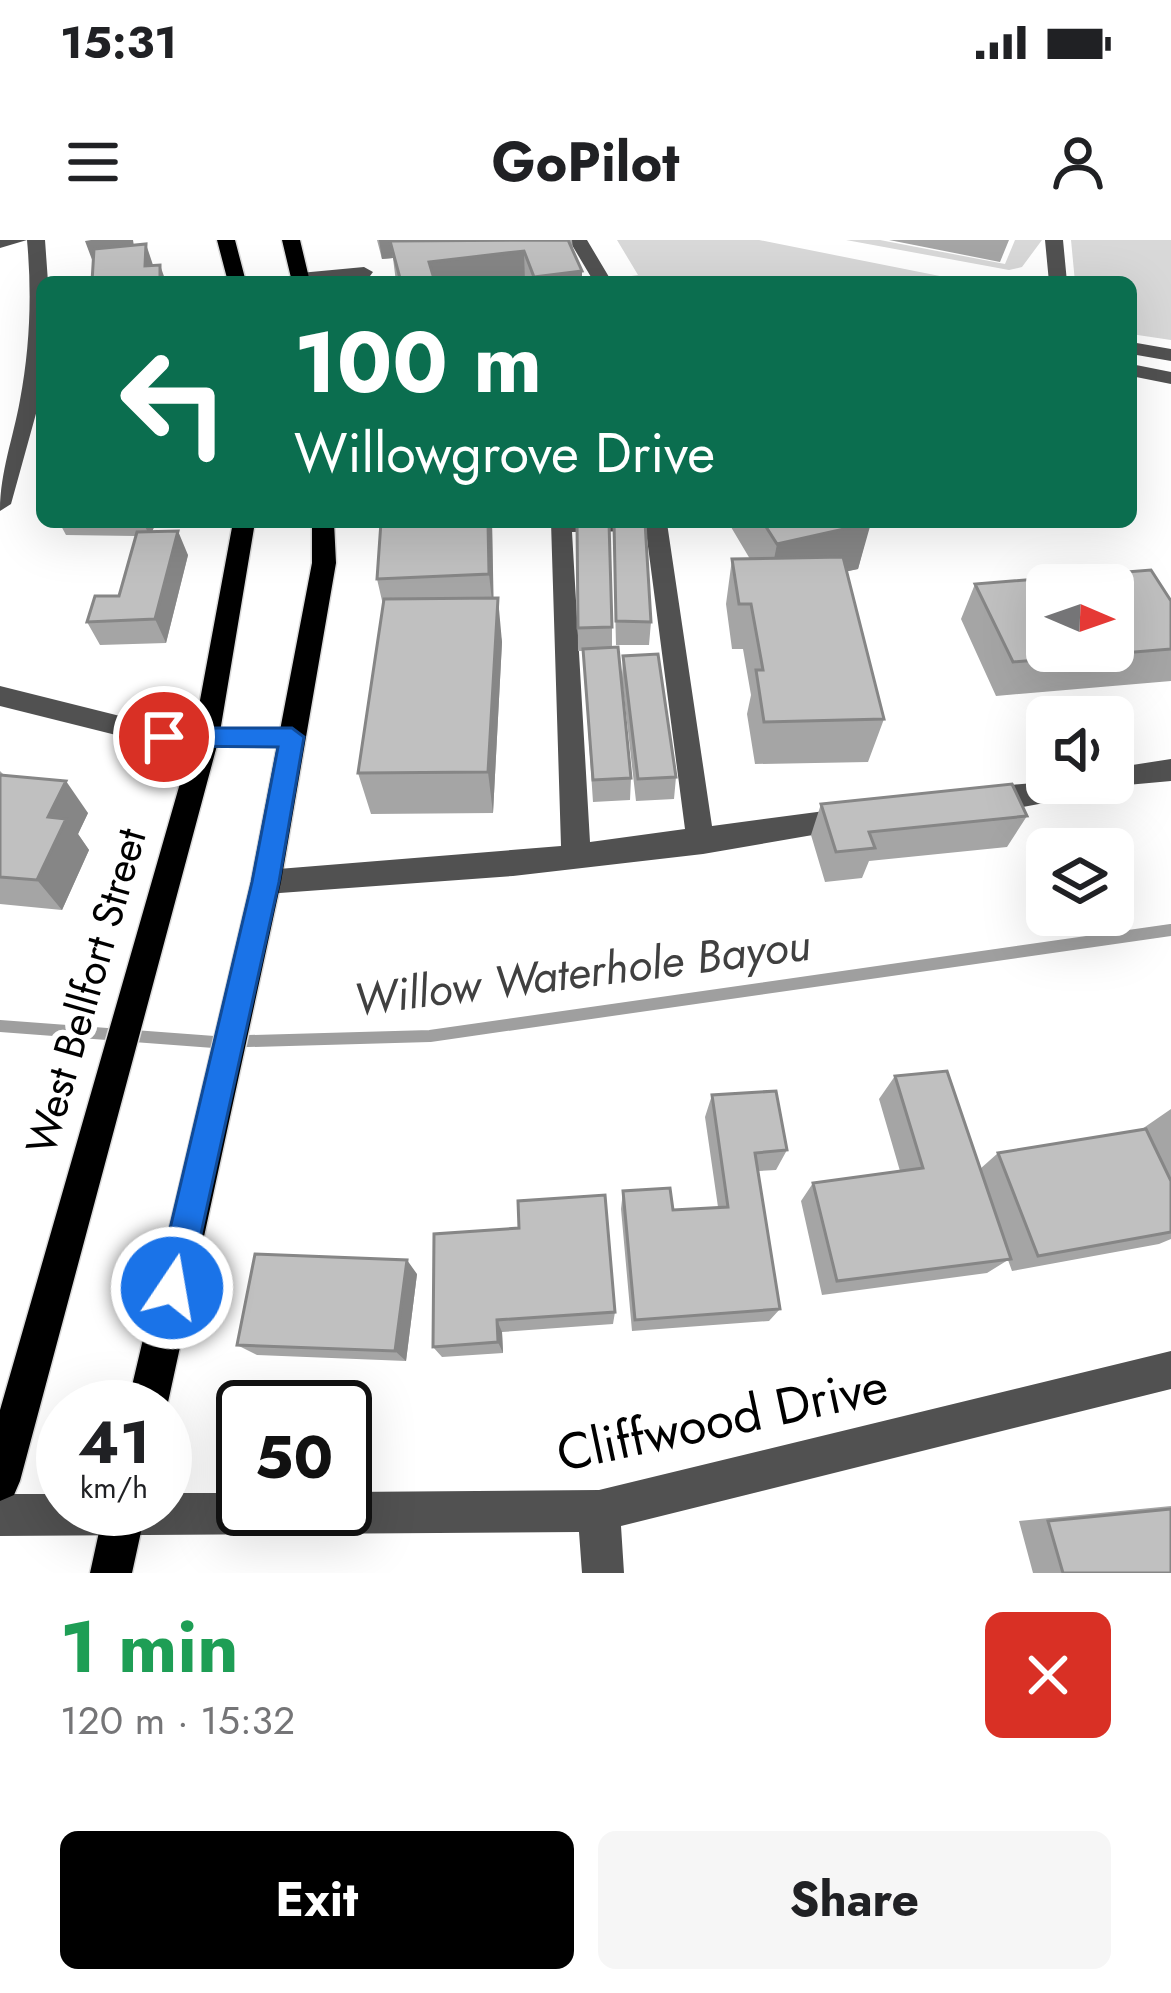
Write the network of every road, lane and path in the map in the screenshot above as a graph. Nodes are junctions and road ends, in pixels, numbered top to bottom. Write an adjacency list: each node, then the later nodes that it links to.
1 (19, 240): 7 (street)
2 (36, 240): 9 (street)
3 (226, 240): 10 (main road)
4 (291, 240): 11 (main road)
5 (578, 240): 13 (street)
6 (1054, 240): 14 (street)
7 (0, 243)
8 (364, 270): 12 (street)
9 (37, 276)
10 (235, 276)
11 (299, 276)
12 (326, 276)
13 (599, 276)
14 (1057, 276)
15 (1137, 349): 16 (street)
16 (1171, 355)
17 (36, 360): 20 (street)
18 (1137, 371): 19 (street)
19 (1171, 378)
20 (0, 504)
21 (243, 528): 27 (main road, West Bellfort Street)
22 (323, 528): 26 (main road)
23 (560, 528): 34 (street)
24 (657, 528): 33 (street)
25 (0, 696): 27 (street)
26 (292, 737): 27 (street); 35 (main road)
27 (206, 738): 38 (main road, West Bellfort Street)
28 (1171, 770): 29 (street)
29 (1134, 776)
30 (1026, 794): 31 (street)
31 (940, 808)
32 (894, 814): 33 (street)
33 (703, 842): 34 (street)
34 (576, 856): 35 (street)
35 (266, 882): 37 (main road)
36 (1171, 1370): 39 (street, Cliffwood Drive)
37 (153, 1380)
38 (0, 1481)
39 (599, 1511): 40 (street, Cliffwood Drive); 45 (street)
40 (192, 1512)
41 (36, 1515): 42 (street, Cliffwood Drive)
42 (0, 1516)
43 (118, 1536): 44 (main road)
44 (110, 1573)
45 (603, 1573)

